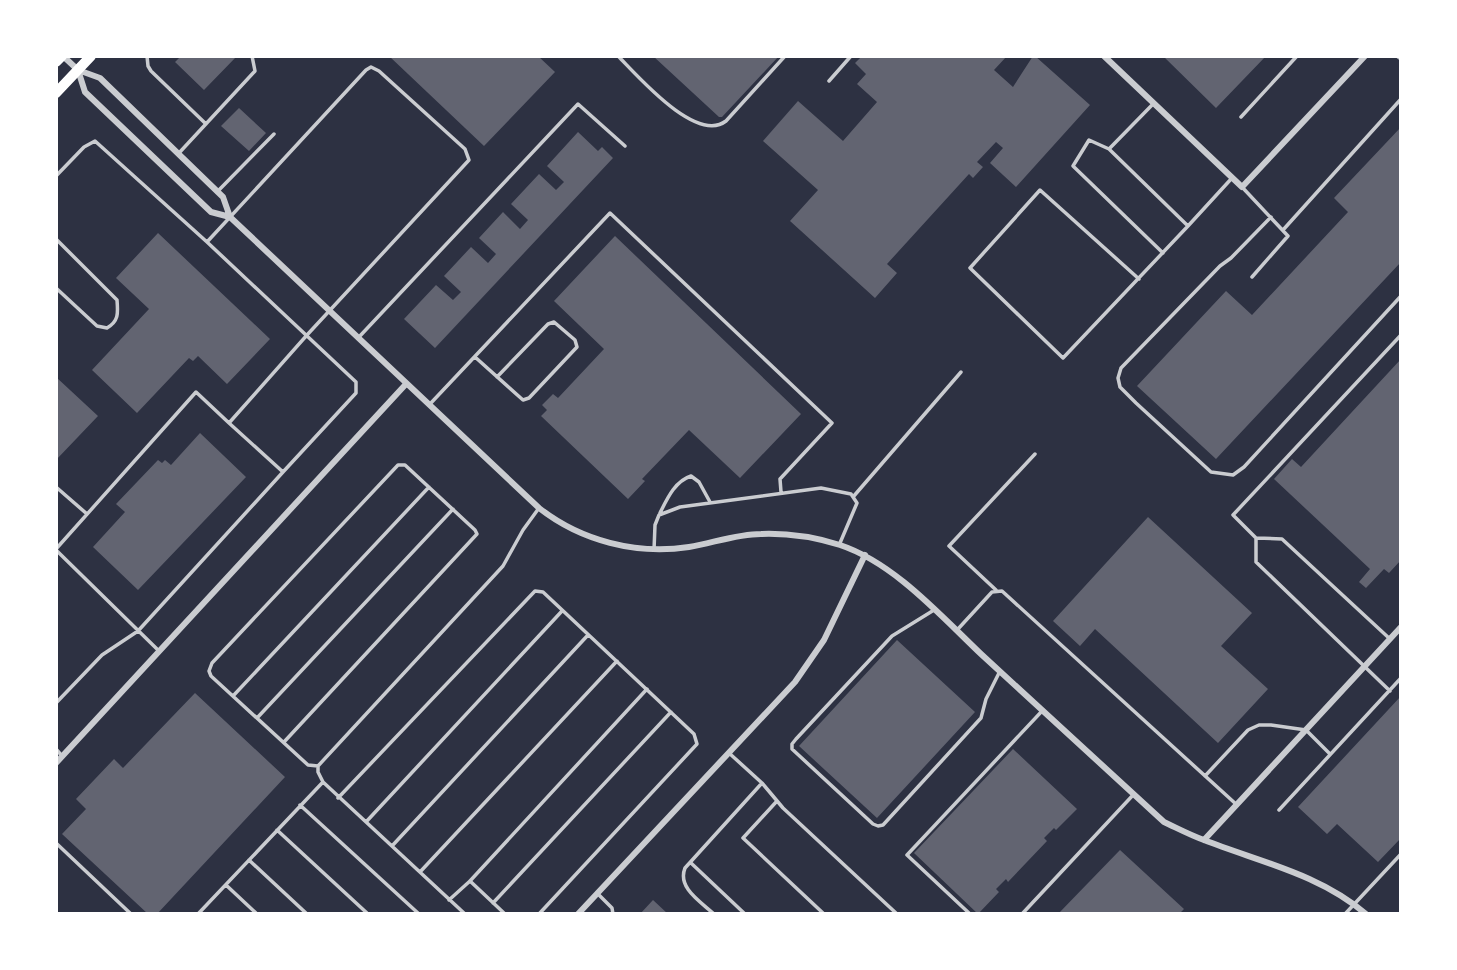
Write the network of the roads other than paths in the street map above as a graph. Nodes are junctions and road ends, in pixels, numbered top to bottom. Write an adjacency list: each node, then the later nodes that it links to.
1 (63, 56): 11 (main road); 12 (street)
2 (91, 56): 12 (main road)
3 (147, 56): 18 (lane)
4 (252, 56): 18 (lane)
5 (618, 56): 6 (lane)
6 (785, 56)
7 (851, 56): 13 (lane)
8 (1104, 56): 16 (street)
9 (1297, 56): 17 (lane)
10 (1365, 56): 25 (street)
11 (56, 62)
12 (78, 70): 14 (main road); 22 (street); 27 (street)
13 (828, 80)
14 (56, 93)
15 (1401, 99): 30 (lane)
16 (1154, 103): 21 (lane); 24 (street)
17 (1241, 117)
18 (206, 124): 22 (lane)
19 (274, 134): 26 (lane)
20 (625, 146): 41 (lane)
21 (1109, 149): 29 (lane); 33 (lane)
22 (178, 154): 26 (street)
23 (56, 176): 32 (lane)
24 (1232, 178): 25 (street); 29 (lane)
25 (1242, 187): 28 (lane)
26 (217, 192): 27 (street)
27 (230, 217): 32 (lane); 38 (street); 38 (lane)
28 (1271, 217): 30 (lane); 37 (lane)
29 (1188, 226): 33 (lane)
30 (1283, 230): 34 (lane)
31 (56, 239): 36 (lane)
32 (207, 242): 39 (lane)
33 (1163, 253): 35 (lane)
34 (1251, 276)
35 (1139, 279): 35 (lane)
36 (56, 288)
37 (1401, 296)
38 (329, 312): 39 (lane); 41 (street)
39 (307, 335): 47 (lane); 49 (lane)
40 (1401, 335): 59 (lane)
41 (357, 339): 45 (street)
42 (475, 357): 44 (lane); 46 (lane); 52 (lane)
43 (961, 372): 53 (lane)
44 (498, 377): 44 (lane)
45 (406, 384): 46 (street); 72 (street)
46 (428, 405): 55 (street)
47 (229, 424): 49 (lane); 57 (lane)
48 (1035, 454): 64 (lane)
49 (283, 472): 68 (lane)
50 (56, 487): 57 (lane)
51 (429, 487): 56 (lane); 79 (lane); 79 (lane)
52 (781, 492): 53 (lane); 54 (lane)
53 (853, 497): 60 (lane)
54 (710, 503): 58 (lane); 58 (lane)
55 (539, 508): 62 (street); 91 (lane)
56 (453, 509): 83 (lane); 85 (lane)
57 (87, 514): 61 (lane)
58 (659, 515): 62 (lane)
59 (1256, 538): 71 (lane); 74 (lane)
60 (840, 545): 62 (street); 63 (street)
61 (56, 550): 68 (lane)
62 (654, 550)
63 (865, 555): 66 (street); 87 (street)
64 (996, 590): 69 (lane); 92 (lane)
65 (562, 610): 70 (lane); 96 (lane); 101 (lane)
66 (934, 610): 69 (street); 75 (lane)
67 (1401, 627): 71 (street)
68 (138, 631): 72 (lane); 80 (lane)
69 (956, 631): 75 (street)
70 (589, 635): 73 (lane); 105 (lane)
71 (1390, 639): 74 (street)
72 (159, 651): 89 (street)
73 (617, 661): 77 (lane); 109 (lane)
74 (1365, 666): 78 (lane); 84 (street)
75 (1000, 671): 81 (street)
76 (1401, 678): 78 (lane)
77 (647, 689): 82 (lane); 110 (lane)
78 (1390, 691): 88 (lane)
79 (233, 696): 83 (lane)
80 (56, 703)
81 (1042, 710): 95 (street); 131 (lane)
82 (671, 712): 114 (lane); 124 (lane)
83 (257, 718): 85 (lane)
84 (1306, 730): 88 (lane); 92 (lane); 98 (street)
85 (284, 743): 91 (lane)
86 (56, 749): 89 (lane)
87 (728, 752): 94 (lane); 112 (street)
88 (1330, 754): 100 (lane)
89 (62, 756): 90 (street)
90 (56, 762)
91 (318, 766): 93 (lane)
92 (1205, 776): 98 (lane)
93 (323, 782): 96 (lane); 99 (lane)
94 (762, 783): 97 (lane); 108 (lane)
95 (1134, 794): 103 (street); 132 (lane)
96 (338, 797): 101 (lane)
97 (777, 802): 129 (lane); 130 (lane)
98 (1237, 804): 103 (street)
99 (300, 805): 102 (lane); 121 (lane)
100 (1279, 810)
101 (366, 822): 105 (lane)
102 (276, 830): 107 (lane); 120 (lane)
103 (1204, 840): 115 (street)
104 (56, 843): 116 (lane)
105 (392, 846): 109 (lane)
106 (1401, 854): 115 (lane)
107 (249, 860): 111 (lane); 119 (lane)
108 (690, 862): 127 (lane); 128 (lane)
109 (420, 872): 113 (lane)
110 (470, 881): 113 (lane); 114 (lane)
111 (226, 885): 117 (lane); 118 (lane)
112 (597, 893): 125 (street); 126 (lane)
113 (449, 900): 122 (lane)
114 (493, 903): 123 (lane)
115 (1353, 905): 133 (lane); 134 (street)
116 (131, 914)
117 (199, 914)
118 (257, 914)
119 (307, 914)
120 (368, 914)
121 (419, 914)
122 (465, 914)
123 (505, 914)
124 (539, 914)
125 (578, 914)
126 (614, 914)
127 (714, 914)
128 (745, 914)
129 (824, 914)
130 (897, 914)
131 (970, 914)
132 (1022, 914)
133 (1345, 914)
134 (1366, 914)

